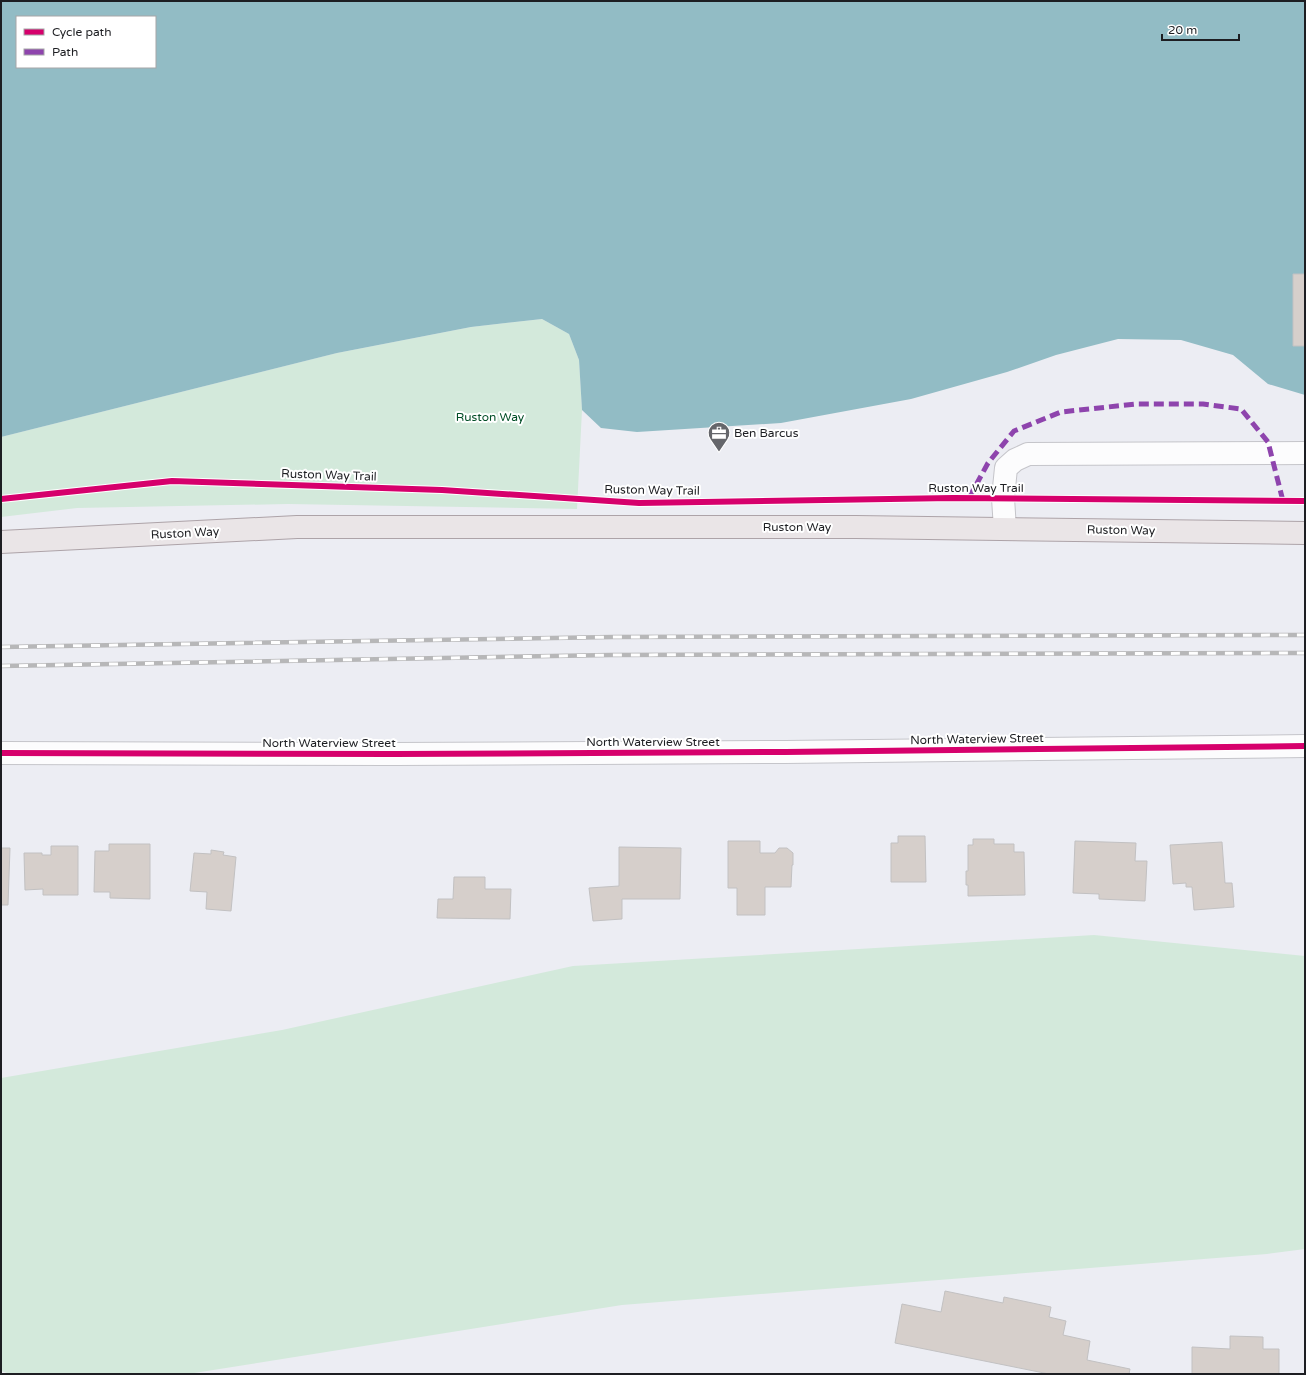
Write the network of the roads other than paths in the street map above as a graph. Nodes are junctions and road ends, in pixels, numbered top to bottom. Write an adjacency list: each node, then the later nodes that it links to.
1 (1305, 453): 2 (street)
2 (1005, 529): 3 (main road, Ruston Way); 4 (main road, Ruston Way)
3 (1305, 533)
4 (1, 542)
5 (1305, 746): 6 (street, North Waterview Street)
6 (1, 753)

